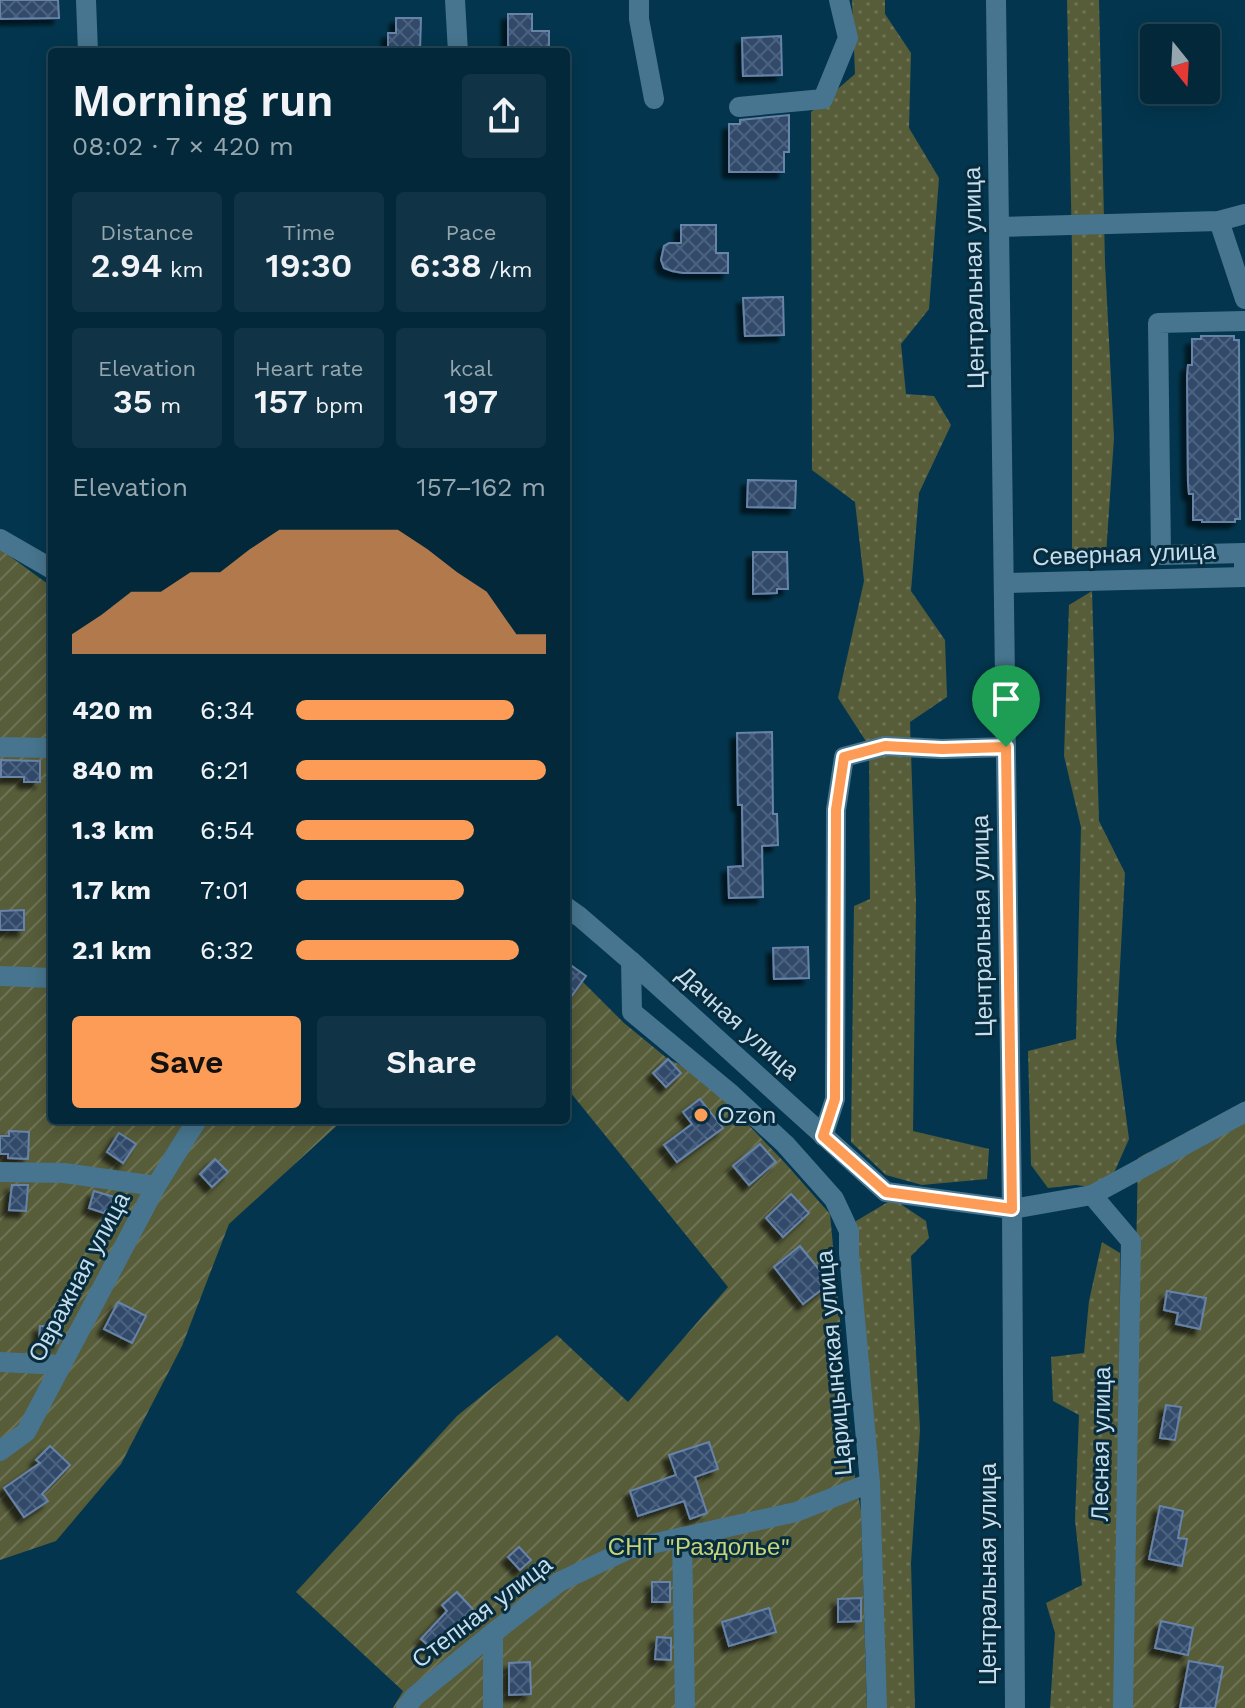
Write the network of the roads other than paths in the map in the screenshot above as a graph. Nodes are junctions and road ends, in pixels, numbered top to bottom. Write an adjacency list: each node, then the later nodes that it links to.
1 (86, 0): 6 (street)
2 (455, 0): 7 (street)
3 (639, 0): 8 (street)
4 (839, 0): 9 (street)
5 (996, 0): 12 (street, Центральная улица)
6 (88, 48)
7 (458, 48)
8 (654, 99)
9 (739, 107)
10 (1245, 214): 11 (street)
11 (1219, 221): 12 (street); 13 (street)
12 (999, 227): 20 (street, Центральная улица)
13 (1245, 299)
14 (1245, 321): 19 (street)
15 (0, 539): 17 (street)
16 (0, 553): 17 (street)
17 (25, 553): 18 (street)
18 (48, 567)
19 (1245, 577): 20 (street, Северная улица)
20 (1005, 583): 22 (street, Центральная улица)
21 (0, 747): 23 (street)
22 (1006, 747): 30 (street); 34 (street, Центральная улица)
23 (48, 748)
24 (571, 916): 25 (street, Дачная улица)
25 (631, 961): 30 (street, Дачная улица); 38 (street, Царицынская улица)
26 (0, 976): 27 (street)
27 (48, 978)
28 (1245, 1112): 33 (street, Дачная улица)
29 (195, 1124): 32 (street, Овражная улица)
30 (823, 1136): 34 (street, Дачная улица)
31 (0, 1172): 32 (street)
32 (156, 1186): 36 (street, Овражная улица)
33 (1092, 1195): 34 (street, Дачная улица); 46 (street, Лесная улица)
34 (1012, 1209): 45 (street, Центральная улица)
35 (0, 1362): 36 (street)
36 (61, 1365): 37 (street, Овражная улица)
37 (0, 1451)
38 (870, 1483): 39 (street, Степная улица); 44 (street, Царицынская улица)
39 (682, 1537): 40 (street, Степная улица); 43 (street)
40 (493, 1633): 41 (street, Степная улица); 42 (street)
41 (406, 1708)
42 (493, 1708)
43 (685, 1708)
44 (877, 1708)
45 (1015, 1708)
46 (1123, 1708)

